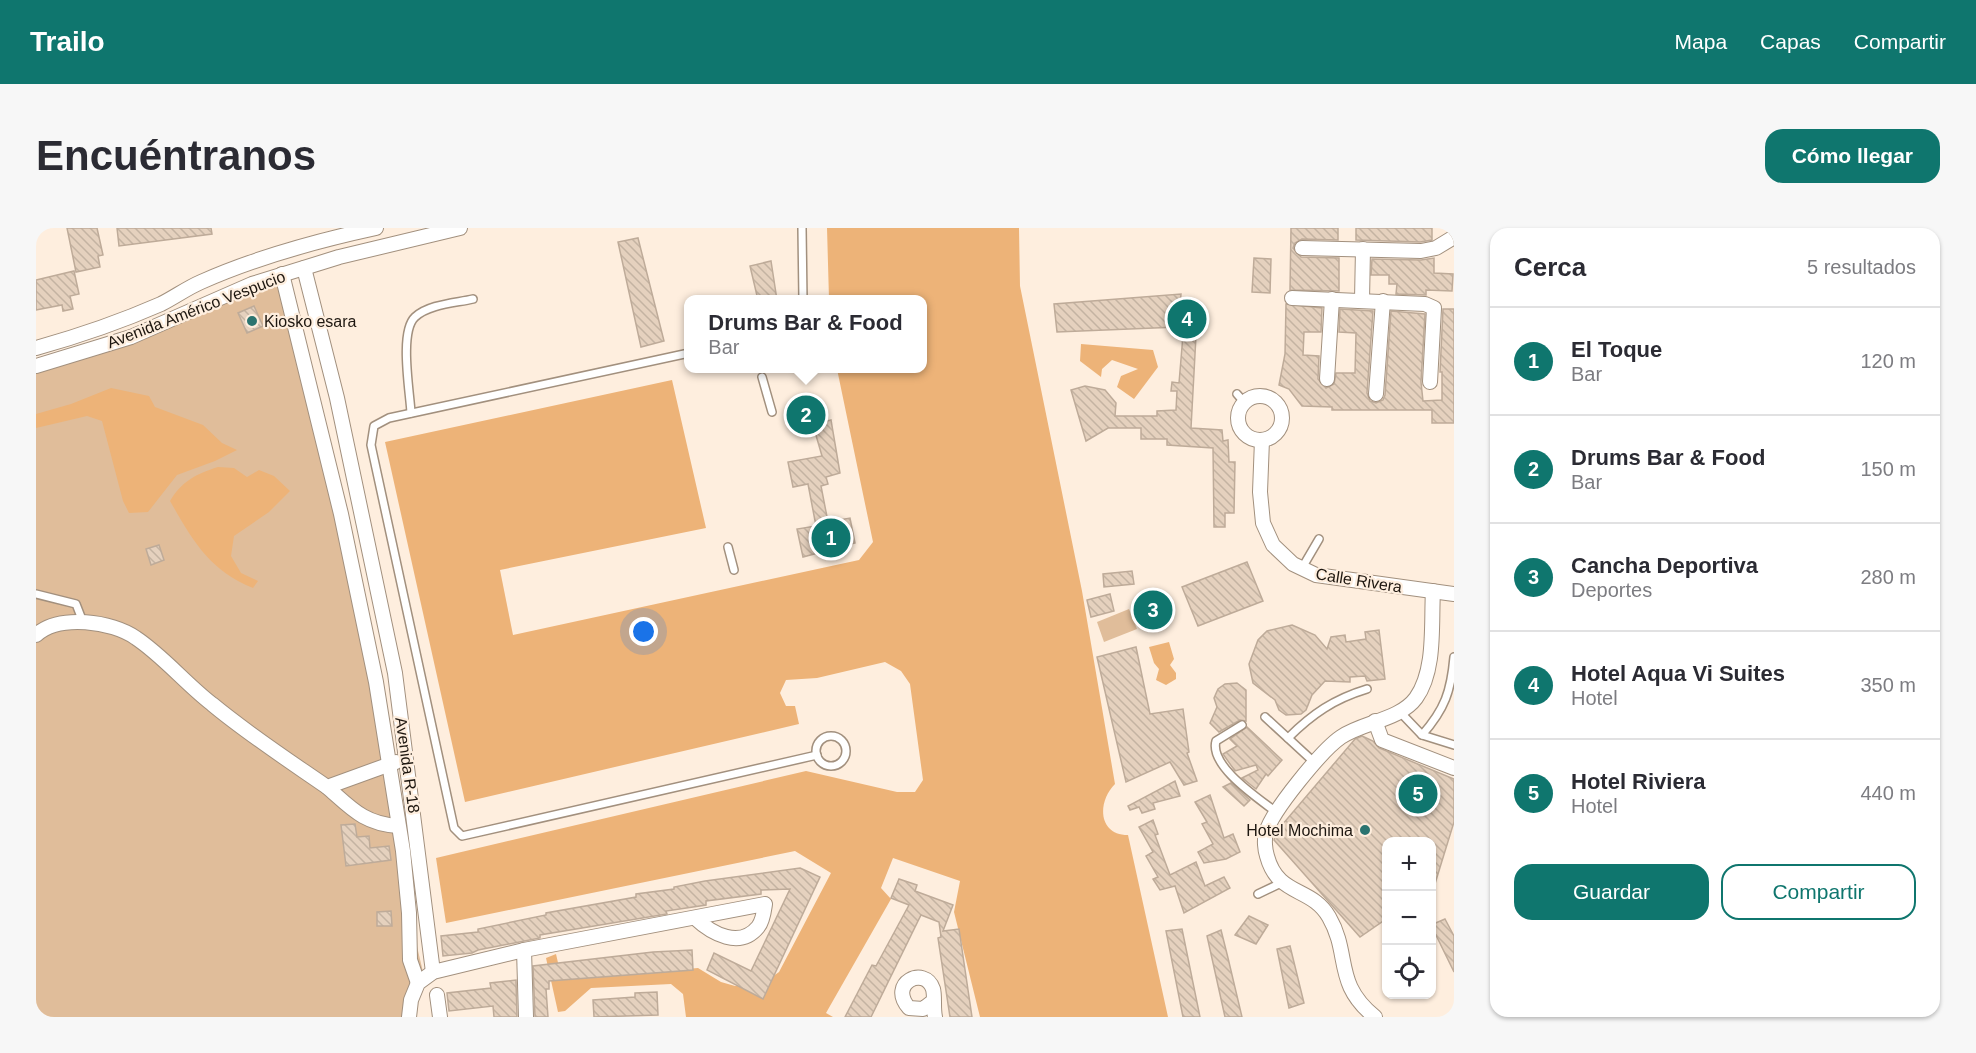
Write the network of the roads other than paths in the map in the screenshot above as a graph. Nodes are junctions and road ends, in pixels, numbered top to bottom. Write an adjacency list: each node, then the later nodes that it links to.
1 (376, 228): 15 (street, Avenida Américo Vespucio)
2 (460, 228): 7 (street, Avenida Américo Vespucio)
3 (802, 228): 9 (lane)
4 (1454, 237): 6 (street)
5 (1302, 248): 6 (street)
6 (1363, 249): 13 (street)
7 (304, 268): 8 (street, Avenida Américo Vespucio); 44 (street, Avenida R-18)
8 (282, 274): 17 (street, Avenida Américo Vespucio); 46 (street, Avenida R-18)
9 (803, 295)
10 (1292, 298): 11 (street)
11 (1332, 299): 13 (street); 19 (street)
12 (474, 300): 23 (lane)
13 (1362, 300): 14 (street)
14 (1383, 302): 20 (street); 21 (street)
15 (36, 348)
16 (684, 354): 23 (lane)
17 (36, 366)
18 (762, 377): 22 (lane)
19 (1327, 379)
20 (1430, 382)
21 (1376, 394)
22 (772, 412)
23 (411, 413): 43 (lane)
24 (1262, 440): 24 (street); 27 (street, Calle Rivera)
25 (1319, 539): 27 (lane)
26 (728, 548): 28 (lane)
27 (1302, 568): 29 (street, Calle Rivera)
28 (734, 570)
29 (1433, 591): 31 (street, Calle Rivera); 36 (street)
30 (36, 594): 32 (lane)
31 (1454, 594)
32 (84, 623): 33 (street); 48 (street)
33 (36, 635)
34 (1454, 657): 40 (lane)
35 (1367, 689): 41 (lane)
36 (1400, 712): 38 (street); 40 (lane)
37 (1265, 717): 41 (lane)
38 (1375, 721): 45 (street); 47 (street)
39 (1242, 725): 49 (lane)
40 (1422, 735): 42 (lane)
41 (1288, 738): 45 (lane)
42 (1454, 745)
43 (817, 755): 43 (lane)
44 (406, 759): 46 (street); 51 (street, Avenida R-18)
45 (1315, 763): 49 (street)
46 (389, 765): 48 (street); 50 (street, Avenida R-18)
47 (1454, 768)
48 (327, 787): 50 (street)
49 (1276, 812): 52 (street)
50 (399, 829): 51 (street, Avenida R-18); 57 (street)
51 (417, 829): 56 (street)
52 (1281, 883): 53 (lane); 64 (street)
53 (1258, 894)
54 (695, 918): 55 (street)
55 (524, 950): 56 (street); 62 (street)
56 (433, 972): 57 (street)
57 (418, 983): 60 (street)
58 (437, 995): 61 (street)
59 (932, 1002): 63 (street)
60 (409, 1017)
61 (440, 1017)
62 (526, 1017)
63 (935, 1017)
64 (1375, 1017)

